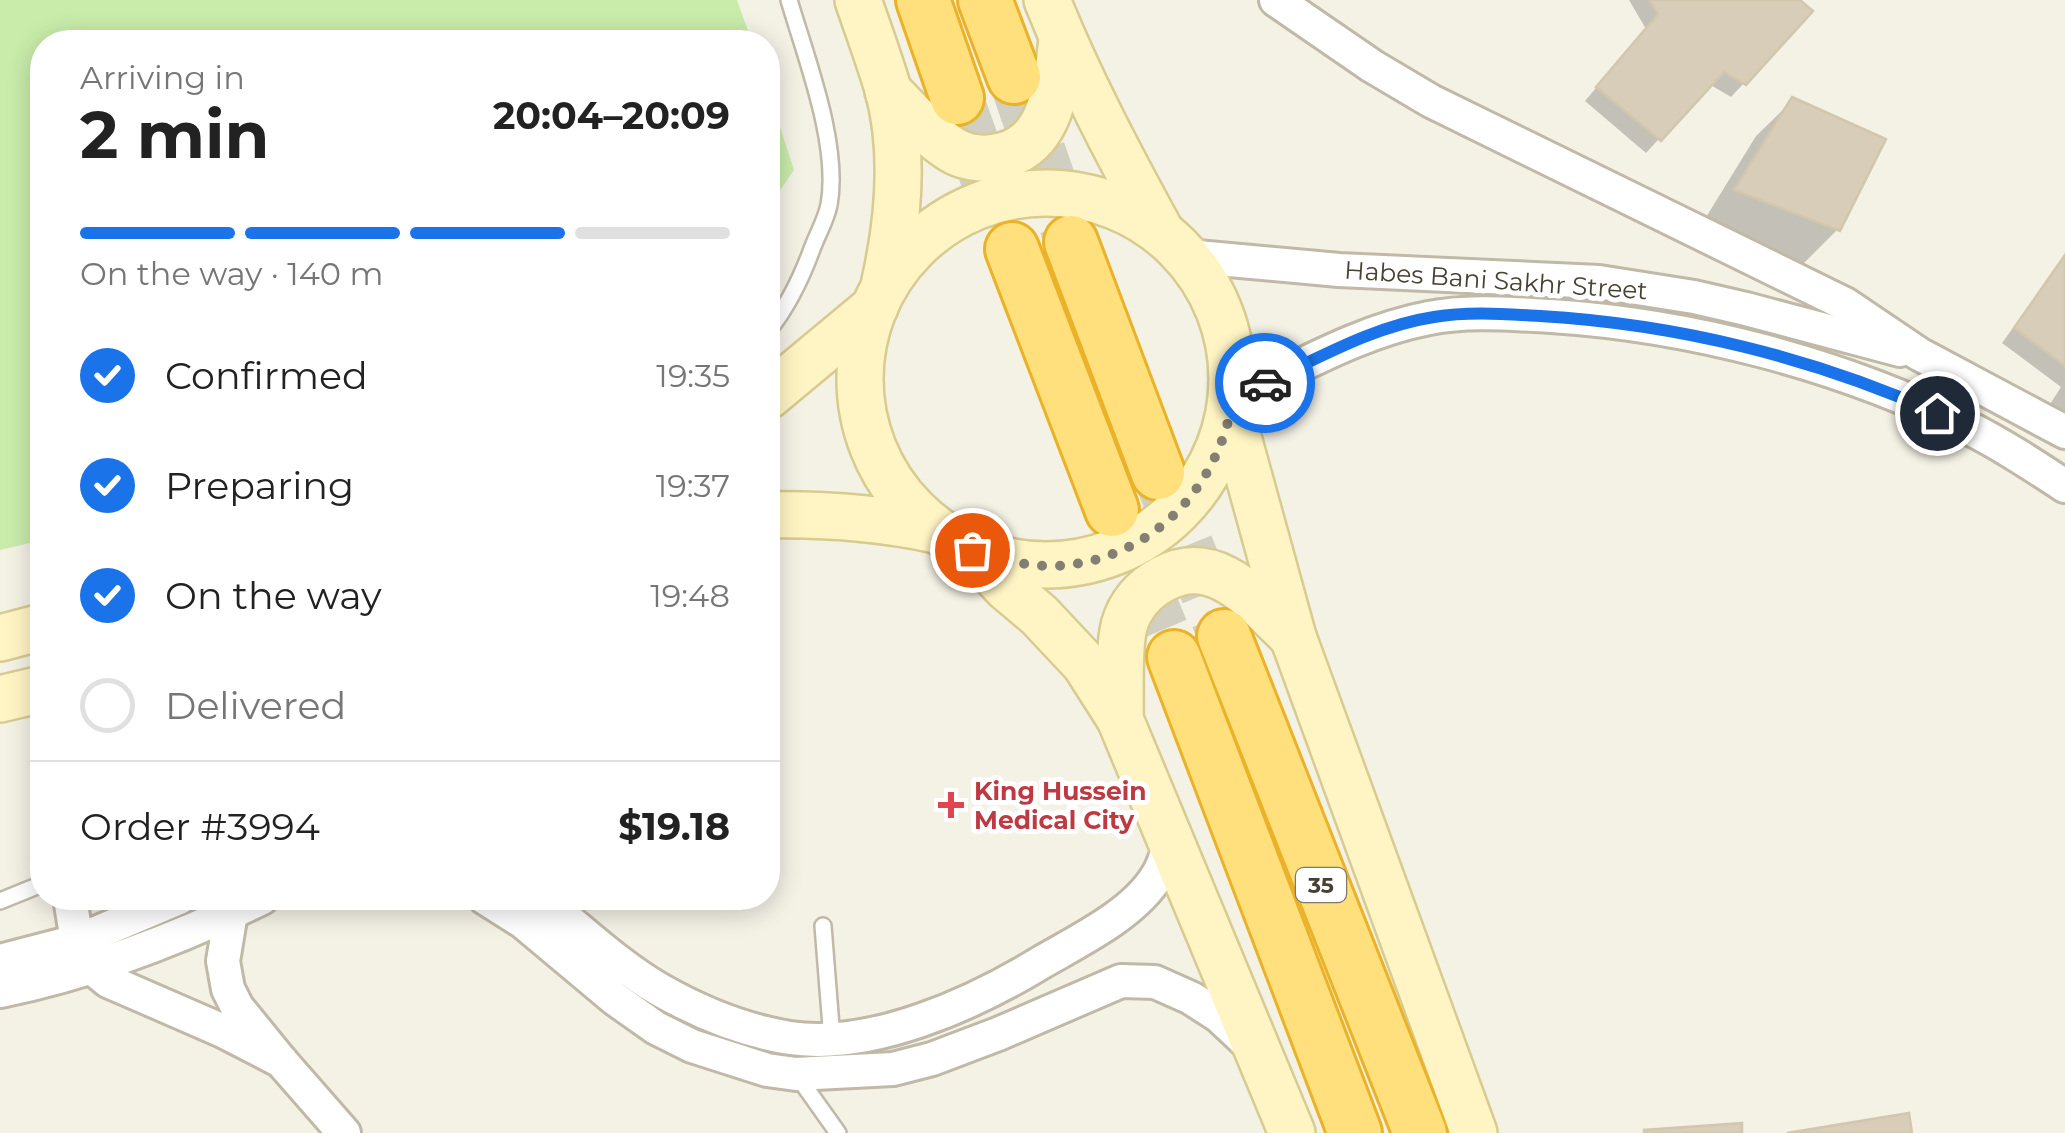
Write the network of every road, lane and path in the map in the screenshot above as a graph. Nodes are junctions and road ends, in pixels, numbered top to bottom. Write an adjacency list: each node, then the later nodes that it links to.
1 (789, 0): 14 (lane)
2 (858, 0): 8 (main road)
3 (923, 0): 9 (highway)
4 (985, 0): 7 (highway)
5 (1276, 0): 15 (street, Habes Bani Sakhr Street)
6 (1055, 20): 8 (main road); 11 (main road)
7 (1014, 77)
8 (888, 91): 13 (main road)
9 (957, 98)
10 (1070, 242): 19 (highway)
11 (1174, 244): 13 (main road); 15 (street, Habes Bani Sakhr Street); 17 (main road)
12 (1012, 249): 21 (highway)
13 (879, 296): 16 (main road); 23 (main road)
14 (780, 315)
15 (1919, 354): 18 (street, Habes Bani Sakhr Street)
16 (780, 385)
17 (1232, 405): 20 (street, Habes Bani Sakhr Street); 23 (main road); 26 (main road)
18 (2065, 432)
19 (1158, 473)
20 (2065, 486)
21 (1112, 510)
22 (780, 515): 23 (main road)
23 (954, 540): 31 (main road)
24 (30, 630): 27 (main road)
25 (1224, 636): 53 (highway, 35)
26 (1293, 637): 31 (main road); 54 (main road)
27 (0, 638)
28 (1174, 656): 52 (highway, 35)
29 (30, 691): 30 (main road)
30 (0, 699)
31 (1120, 719): 32 (main road)
32 (1171, 840): 45 (street); 46 (main road)
33 (30, 889): 34 (lane)
34 (0, 900)
35 (73, 910): 42 (street)
36 (159, 910): 42 (street)
37 (237, 910): 40 (street)
38 (504, 910): 48 (street)
39 (556, 910): 45 (street)
40 (231, 913): 42 (street); 47 (street)
41 (823, 926): 45 (lane)
42 (84, 954): 43 (street); 44 (street); 47 (street)
43 (0, 960)
44 (0, 991)
45 (832, 1039)
46 (1259, 1053): 48 (street); 51 (main road)
47 (281, 1061): 49 (street)
48 (796, 1074): 50 (lane)
49 (344, 1133)
50 (838, 1133)
51 (1292, 1133)
52 (1355, 1133)
53 (1420, 1133)
54 (1474, 1133)

